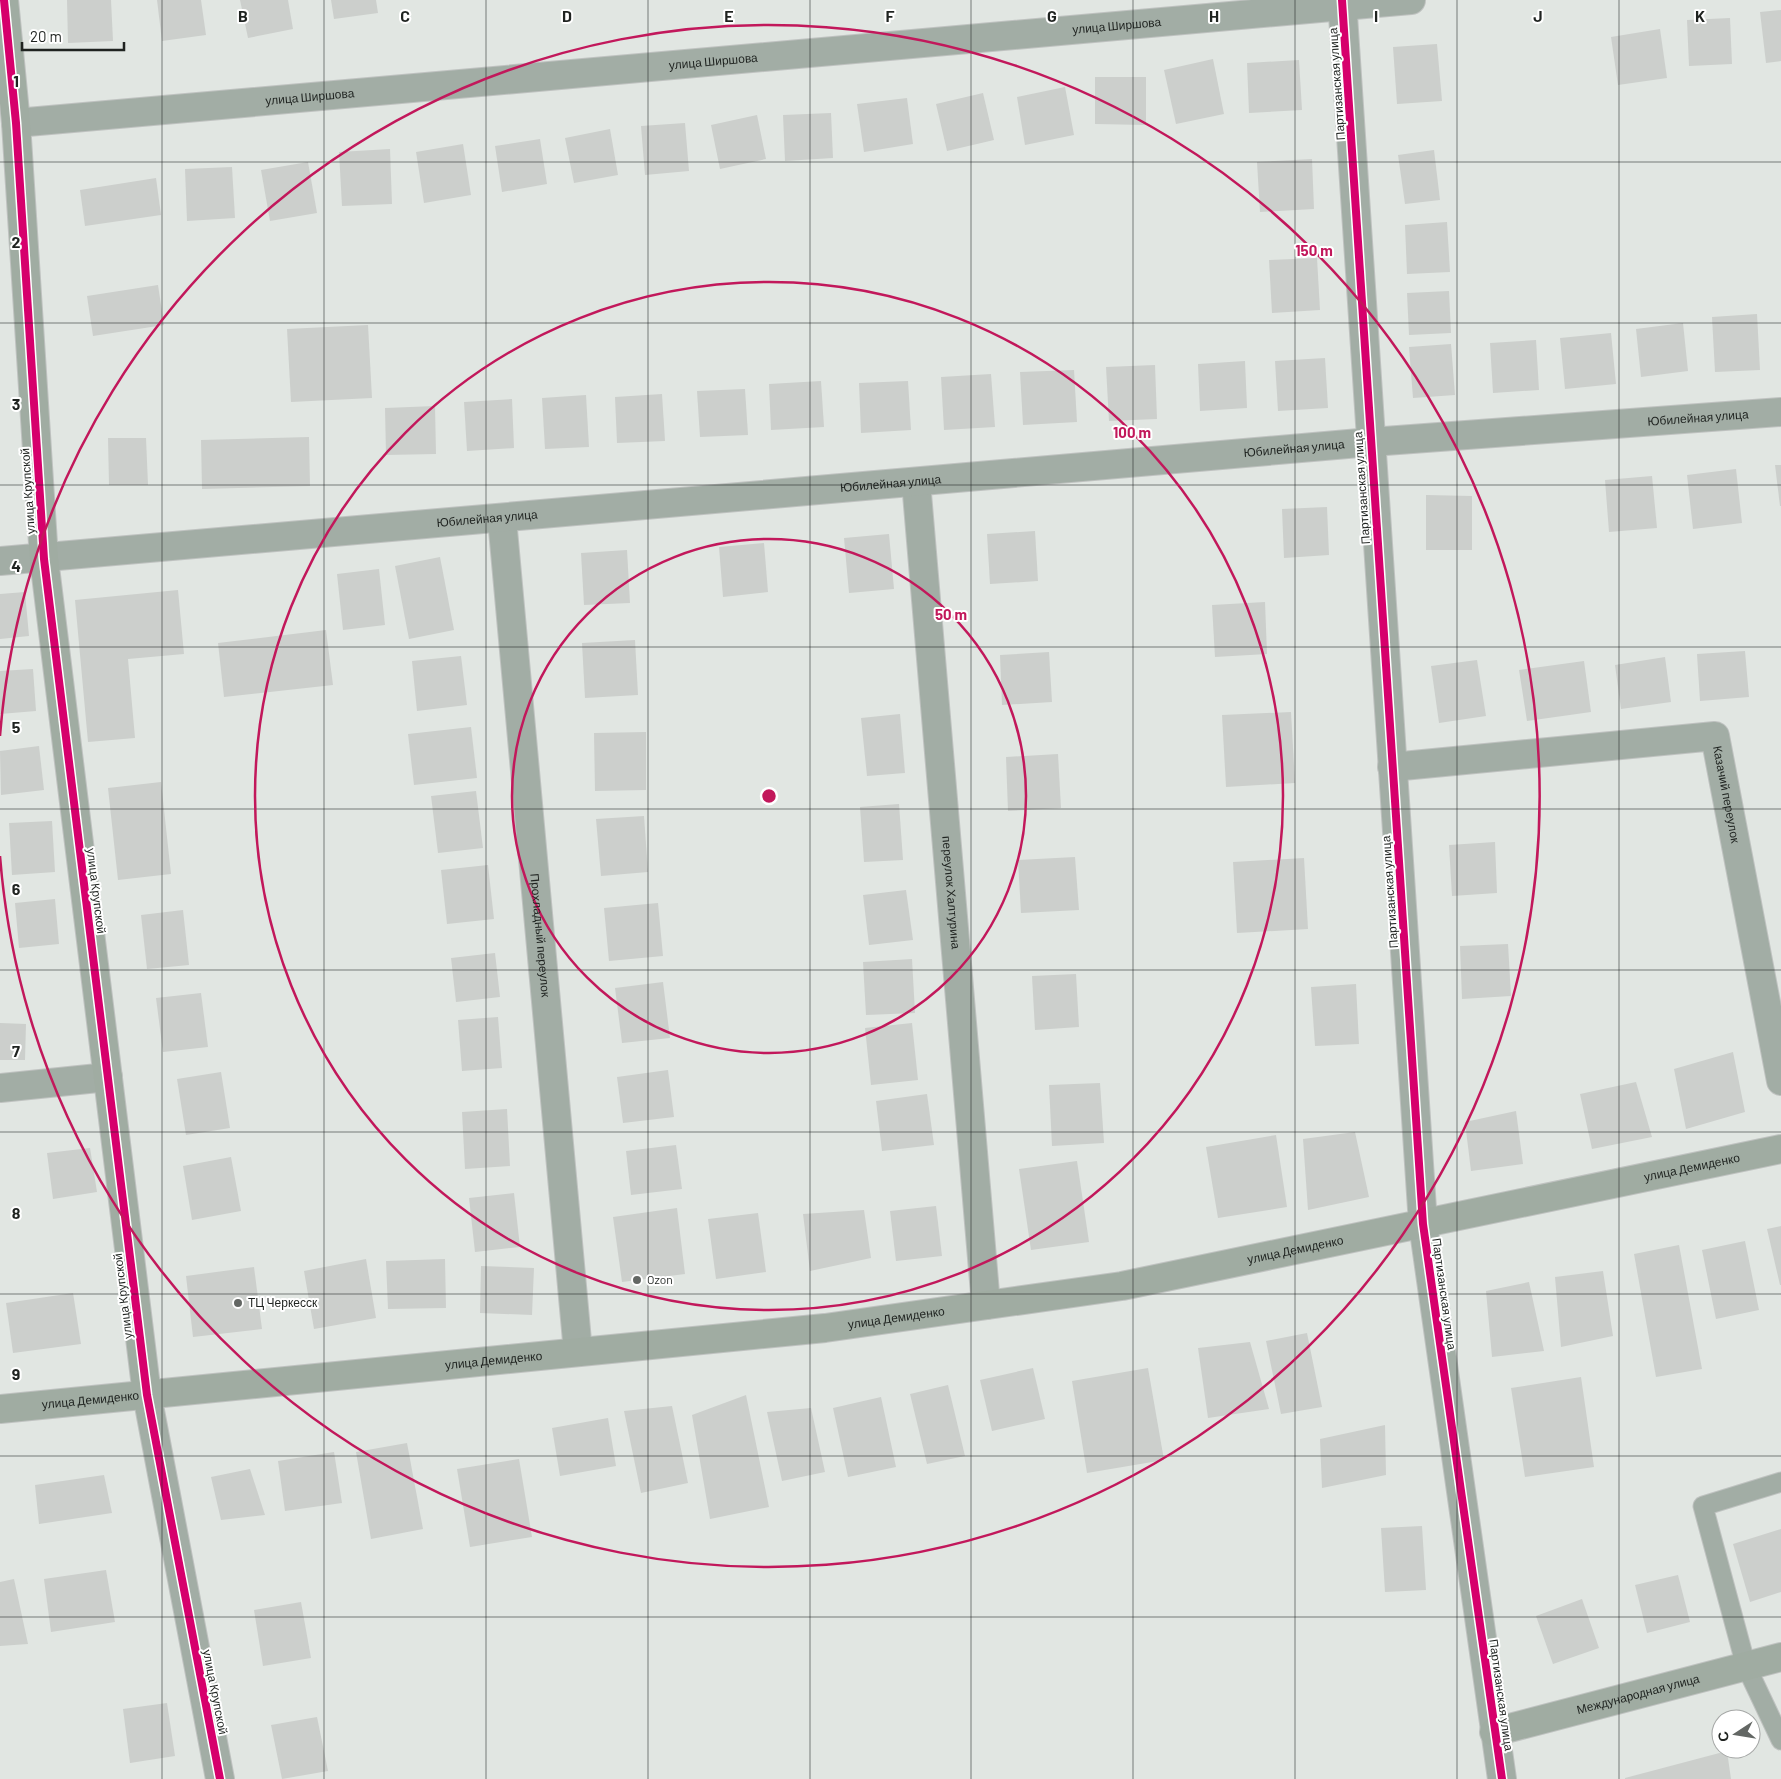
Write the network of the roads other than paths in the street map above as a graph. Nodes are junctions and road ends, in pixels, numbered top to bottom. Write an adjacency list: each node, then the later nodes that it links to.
1 (4, 0): 4 (main road, улица Крупской)
2 (1411, 0): 3 (street, улица Ширшова)
3 (1343, 3): 5 (street, улица Ширшова); 7 (street, Партизанская улица)
4 (4, 49): 5 (main road, улица Крупской)
5 (16, 123): 10 (main road, улица Крупской)
6 (1781, 412): 7 (street, Юбилейная улица)
7 (1370, 442): 8 (street, Юбилейная улица); 12 (street, Партизанская улица)
8 (916, 482): 9 (street, Юбилейная улица); 18 (street, переулок Халтурина)
9 (502, 519): 10 (street, Юбилейная улица); 19 (street, Прохладный переулок)
10 (44, 559): 11 (street, Юбилейная улица); 13 (main road, улица Крупской)
11 (0, 561)
12 (1392, 767): 14 (street, Казачий переулок); 17 (street, Партизанская улица)
13 (108, 1077): 15 (street); 20 (main road, улица Крупской)
14 (1781, 1081)
15 (0, 1088)
16 (1781, 1149): 17 (main road, улица Демиденко)
17 (1423, 1224): 18 (main road, улица Демиденко); 25 (street, Партизанская улица)
18 (986, 1305): 19 (main road, улица Демиденко)
19 (578, 1352): 20 (main road, улица Демиденко)
20 (147, 1395): 21 (main road, улица Демиденко); 27 (street, улица Крупской)
21 (0, 1409)
22 (1781, 1482): 24 (lane)
23 (1781, 1657): 24 (main road, Международная улица)
24 (1746, 1666): 25 (main road, Международная улица); 26 (lane)
25 (1494, 1732): 28 (street, Партизанская улица)
26 (1781, 1740)
27 (220, 1779)
28 (1502, 1779)

